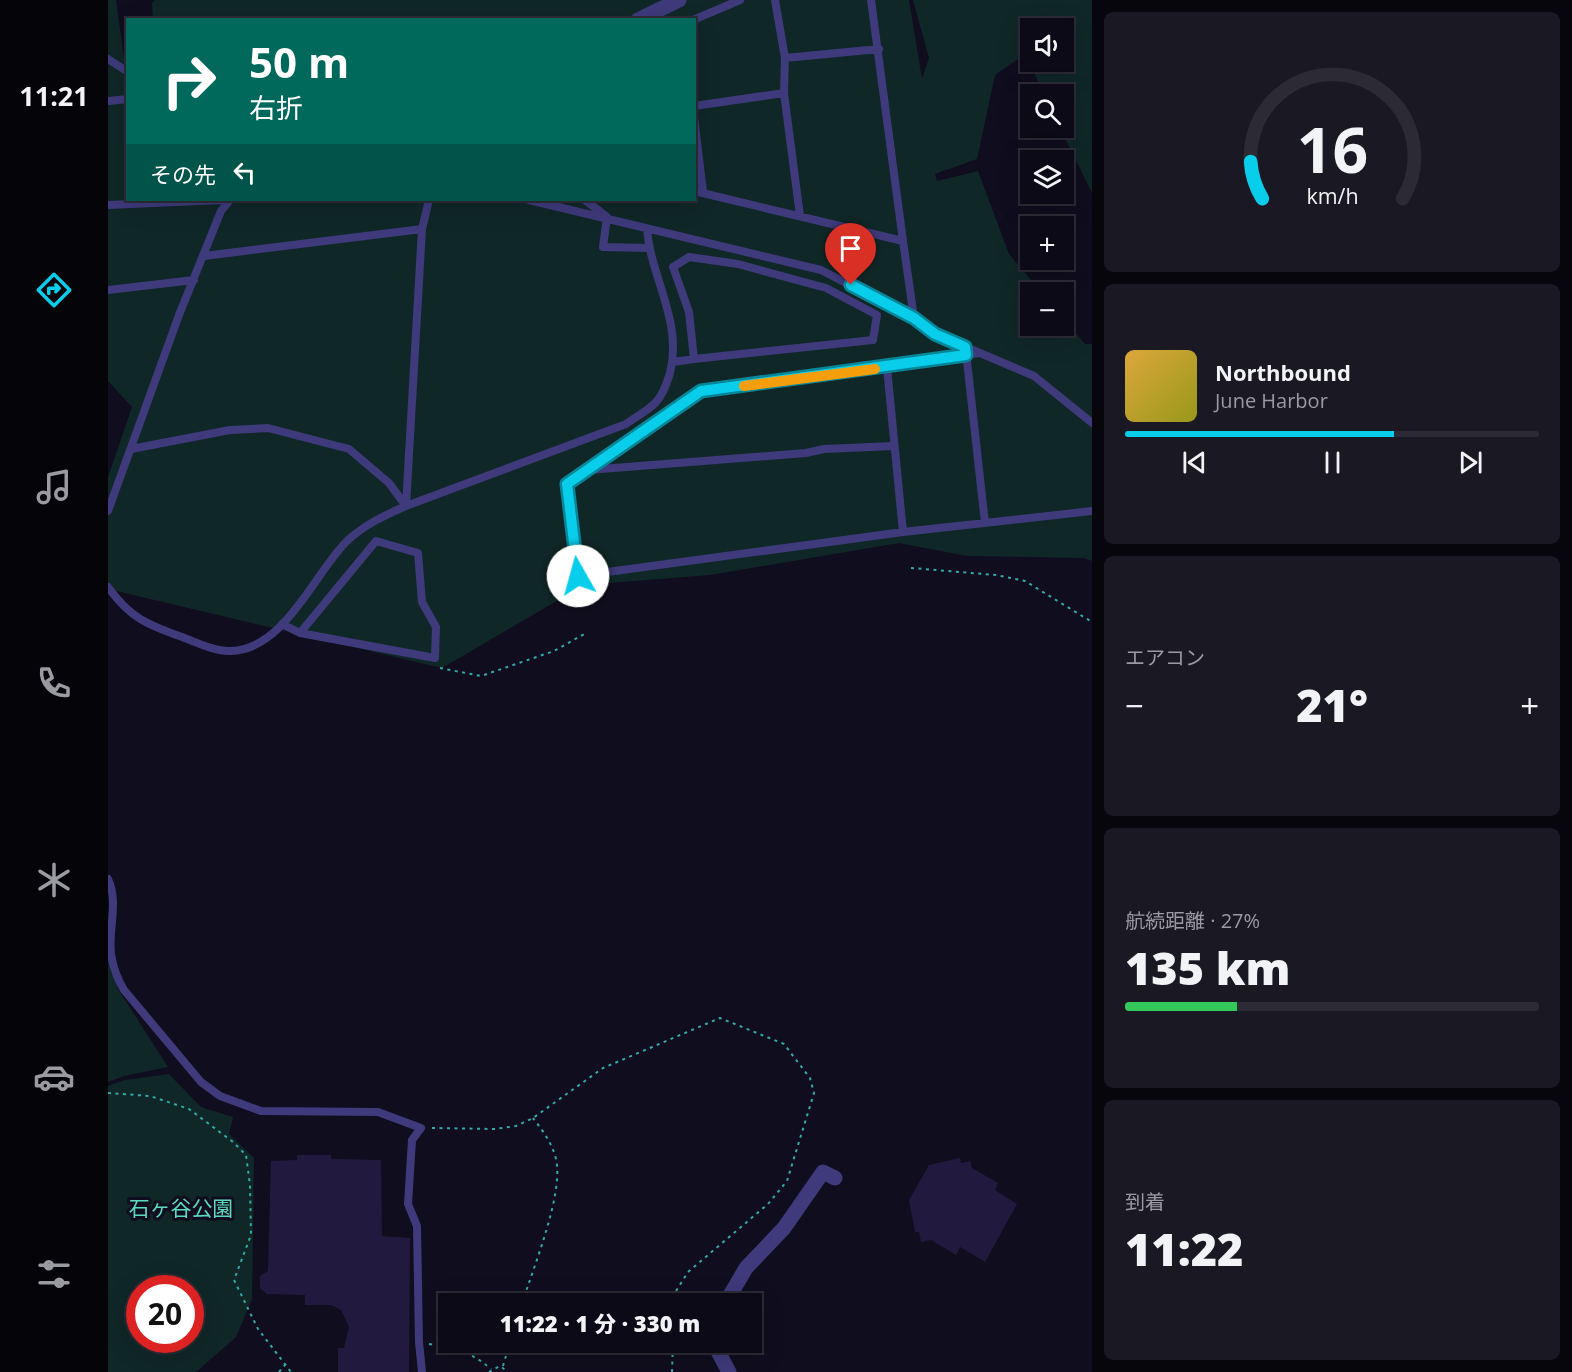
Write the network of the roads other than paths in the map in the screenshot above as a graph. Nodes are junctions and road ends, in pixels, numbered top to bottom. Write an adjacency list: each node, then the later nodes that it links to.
1 (679, 0): 5 (street)
2 (740, 0): 6 (lane)
3 (775, 0): 8 (lane)
4 (871, 0): 7 (lane)
5 (642, 18)
6 (696, 19)
7 (879, 49): 8 (lane); 27 (lane)
8 (785, 58): 11 (lane)
9 (108, 59): 10 (lane)
10 (126, 71)
11 (784, 93): 14 (lane); 24 (lane)
12 (126, 99): 13 (lane)
13 (108, 101)
14 (696, 106)
15 (696, 154): 16 (lane)
16 (698, 191): 24 (lane)
17 (199, 201): 22 (lane)
18 (229, 201): 29 (lane)
19 (429, 201): 26 (lane)
20 (534, 201): 23 (lane)
21 (586, 201): 23 (lane)
22 (108, 205)
23 (607, 216): 25 (lane); 28 (lane)
24 (800, 216): 27 (lane)
25 (647, 228): 28 (lane); 32 (lane)
26 (422, 229): 29 (lane); 41 (lane)
27 (903, 242): 32 (lane)
28 (648, 248): 35 (lane)
29 (204, 256): 30 (lane)
30 (194, 280): 31 (lane); 39 (lane)
31 (108, 290)
32 (914, 318): 33 (lane)
33 (965, 351): 36 (lane); 37 (lane); 44 (lane)
34 (694, 359): 34 (lane); 35 (lane)
35 (673, 362): 41 (lane)
36 (887, 368): 38 (lane); 40 (lane)
37 (1092, 423)
38 (894, 446): 40 (lane); 45 (lane)
39 (131, 449): 41 (lane); 42 (lane)
40 (588, 470): 45 (lane)
41 (406, 506): 47 (lane)
42 (108, 511)
43 (1092, 511): 44 (lane)
44 (985, 523): 45 (lane)
45 (903, 532)
46 (108, 587): 47 (lane)
47 (282, 624): 48 (lane)
48 (300, 633): 48 (lane)
49 (108, 879): 53 (lane)
50 (835, 1178): 51 (street)
51 (731, 1293)
52 (719, 1353): 54 (street)
53 (422, 1372)
54 (729, 1372)

